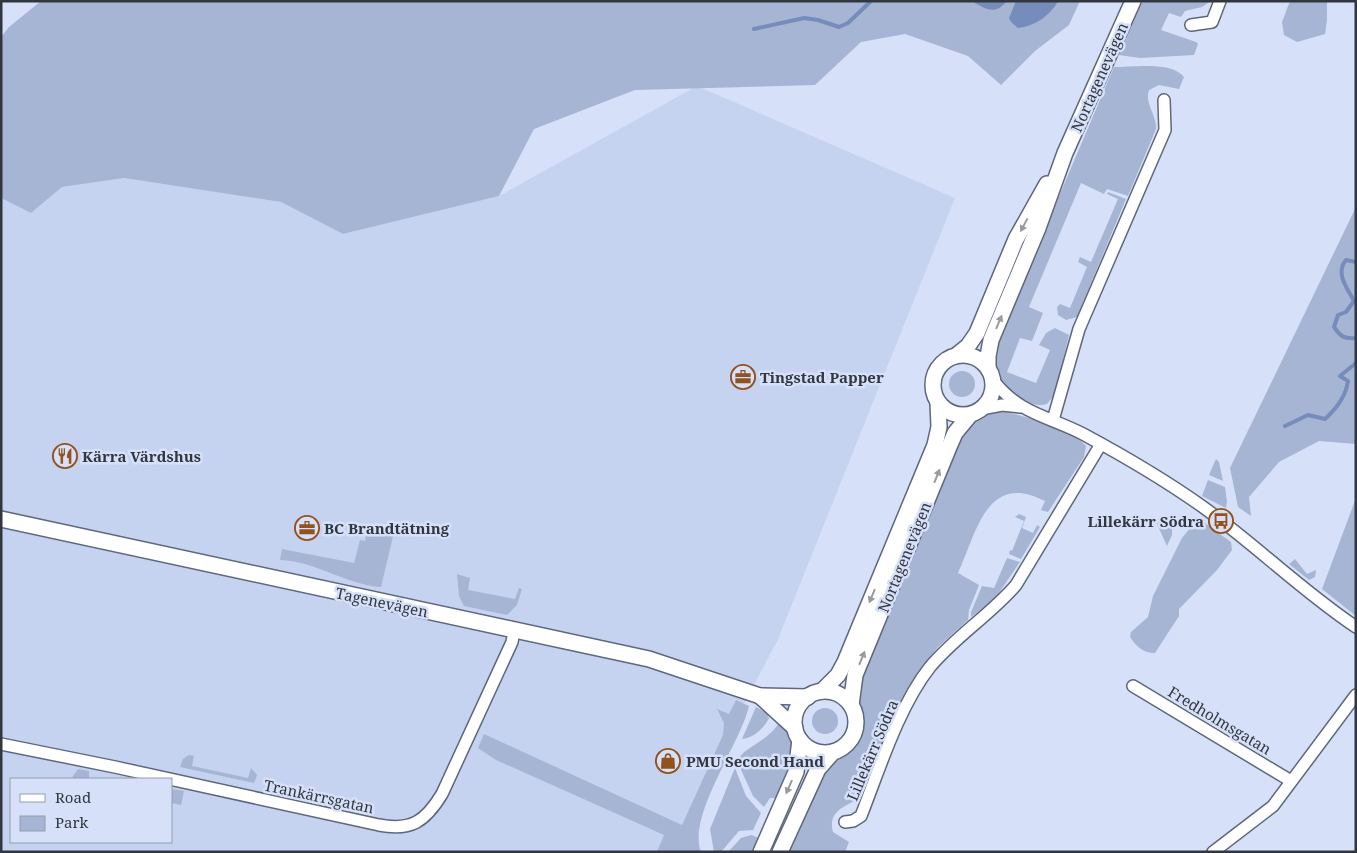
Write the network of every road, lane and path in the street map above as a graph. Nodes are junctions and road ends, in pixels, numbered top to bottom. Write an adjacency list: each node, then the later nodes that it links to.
1 (1133, 1): 5 (street, Nortagenevägen)
2 (1220, 1): 3 (street)
3 (1191, 25)
4 (1164, 100): 11 (street)
5 (1065, 152): 6 (street, Nortagenevägen, one-way to 6); 7 (street, Nortagenevägen, one-way to 5)
6 (957, 355): 7 (street); 8 (street, Nortagenevägen)
7 (991, 374): 9 (street); 10 (street, Nortagenevägen)
8 (938, 403): 10 (street); 17 (street, Nortagenevägen, one-way to 17)
9 (1020, 407): 10 (street); 11 (street)
10 (976, 412): 21 (street, Nortagenevägen, one-way to 10)
11 (1053, 420): 12 (street)
12 (1101, 444): 14 (street); 28 (street, Lillekärr Södra)
13 (1, 519): 15 (street, Tagenevägen)
14 (1356, 627)
15 (514, 631): 19 (street, Tagenevägen); 26 (street, Trankärrsgatan)
16 (1133, 686): 27 (street, Fredholmsgatan)
17 (822, 692): 20 (street, Nortagenevägen); 21 (street)
18 (1356, 695): 27 (street)
19 (760, 696): 20 (street, Tagenevägen); 22 (street, Tagenevägen)
20 (808, 697): 22 (street)
21 (851, 705): 24 (street, Nortagenevägen)
22 (798, 734): 24 (street); 29 (street, one-way to 29)
23 (1, 744): 25 (street, Trankärrsgatan)
24 (833, 752): 30 (street, Nortagenevägen)
25 (166, 778)
26 (172, 779)
27 (1291, 781): 31 (street)
28 (845, 822)
29 (761, 852)
30 (780, 852)
31 (1213, 852)

